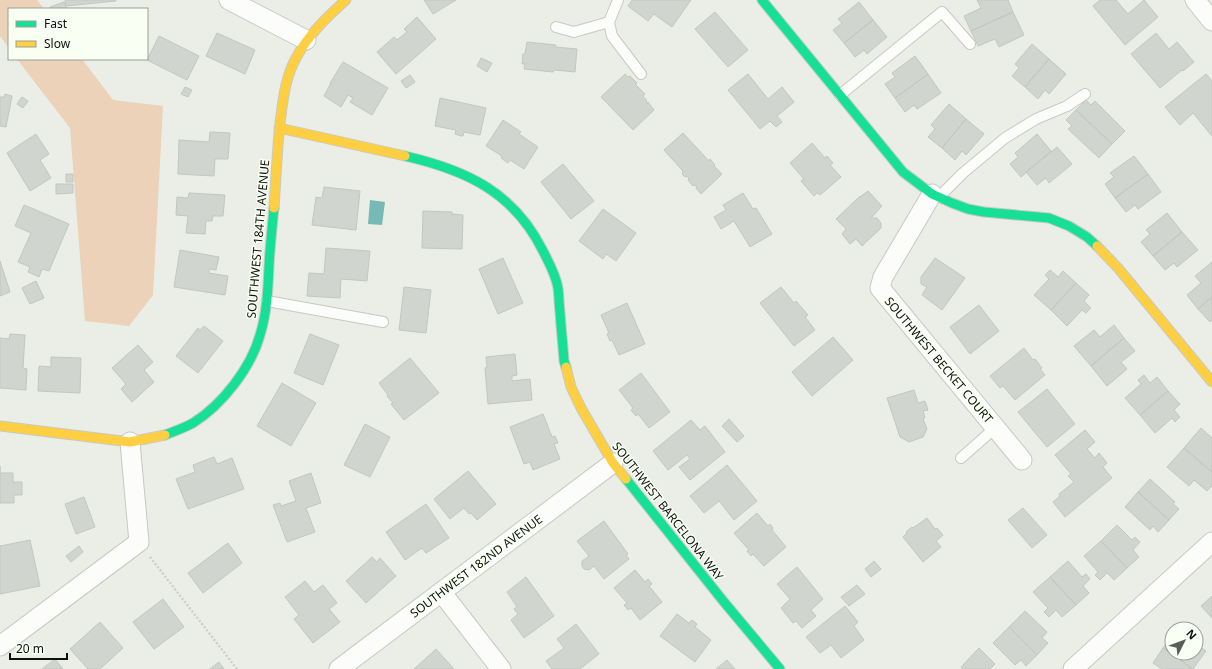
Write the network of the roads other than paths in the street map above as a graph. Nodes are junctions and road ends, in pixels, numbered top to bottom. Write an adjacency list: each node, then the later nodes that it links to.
1 (229, 0): 9 (street)
2 (346, 0): 9 (street, SOUTHWEST 184TH AVENUE)
3 (618, 0): 7 (lane)
4 (762, 0): 13 (street)
5 (1195, 0): 6 (street)
6 (1212, 20)
7 (609, 22): 8 (lane); 11 (lane)
8 (556, 27)
9 (306, 40): 14 (street, SOUTHWEST 184TH AVENUE)
10 (970, 44): 13 (lane)
11 (641, 74)
12 (1085, 94): 15 (lane)
13 (840, 95): 15 (street)
14 (279, 128): 16 (street, SOUTHWEST 184TH AVENUE); 24 (street, SOUTHWEST BARCELONA WAY)
15 (935, 196): 18 (street); 20 (street, SOUTHWEST BECKET COURT)
16 (267, 301): 17 (lane); 21 (street, SOUTHWEST 184TH AVENUE)
17 (383, 322)
18 (1212, 382)
19 (0, 426): 21 (street, SOUTHWEST 184TH AVENUE)
20 (995, 428): 22 (lane); 23 (street, SOUTHWEST BECKET COURT)
21 (130, 442): 27 (street)
22 (961, 458)
23 (1022, 460)
24 (613, 463): 26 (street, SOUTHWEST 182ND AVENUE); 30 (street, SOUTHWEST BARCELONA WAY)
25 (1212, 542): 31 (street)
26 (442, 593): 28 (street, SOUTHWEST 182ND AVENUE); 29 (street)
27 (0, 646)
28 (339, 669)
29 (501, 669)
30 (780, 669)
31 (1073, 669)

